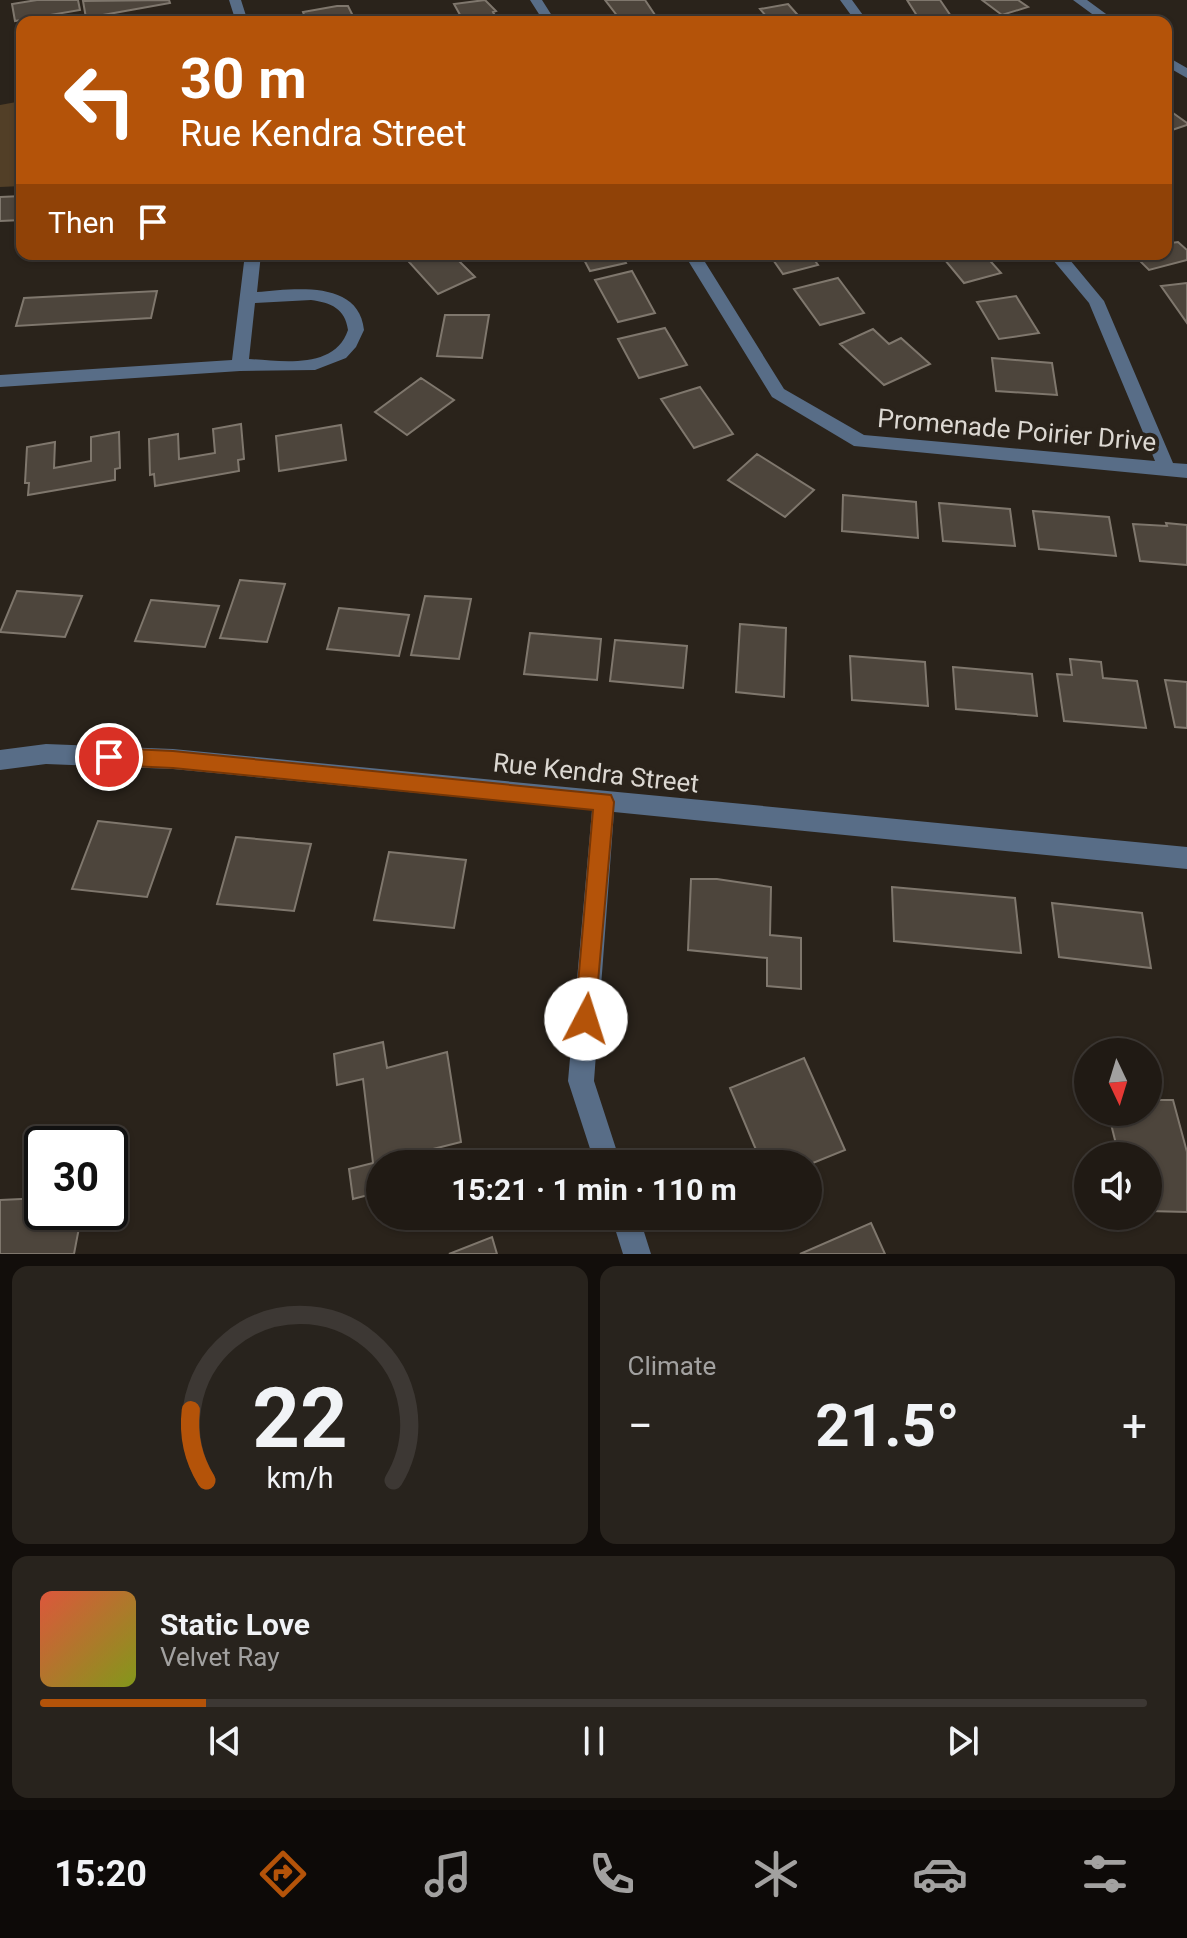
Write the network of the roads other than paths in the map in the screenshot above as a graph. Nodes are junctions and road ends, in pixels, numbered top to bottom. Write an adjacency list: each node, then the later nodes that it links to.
1 (1079, 0): 2 (street)
2 (1102, 16)
3 (252, 260): 6 (street)
4 (696, 260): 9 (street, Promenade Poirier Drive)
5 (1061, 260): 9 (street)
6 (248, 298): 7 (street); 7 (street)
7 (240, 365): 8 (street)
8 (0, 381)
9 (1167, 469): 10 (street, Promenade Poirier Drive)
10 (1187, 471)
11 (0, 760): 12 (street, Rue Kendra Street)
12 (604, 802): 13 (street, Rue Kendra Street); 14 (street)
13 (1187, 858)
14 (603, 1150)
15 (629, 1230): 16 (street)
16 (637, 1254)

